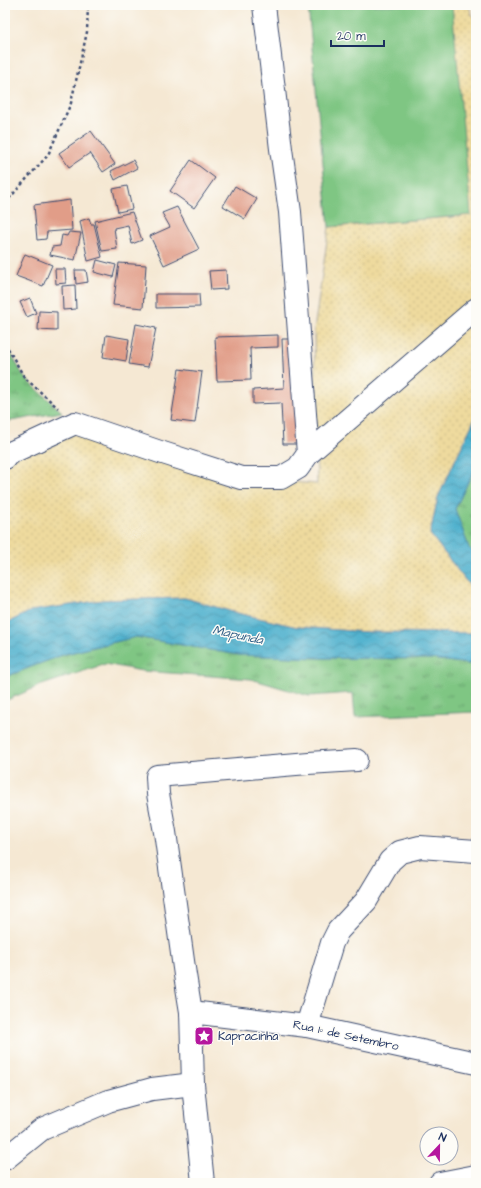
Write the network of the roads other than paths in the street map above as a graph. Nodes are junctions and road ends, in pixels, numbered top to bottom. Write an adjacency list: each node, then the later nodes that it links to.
1 (264, 5): 3 (street)
2 (476, 308): 3 (street)
3 (308, 454): 4 (street)
4 (5, 458)
5 (357, 760): 7 (street)
6 (476, 851): 8 (street)
7 (191, 1012): 8 (street, Rua 1º de Setembro); 10 (street)
8 (307, 1026): 9 (street, Rua 1º de Setembro)
9 (476, 1063)
10 (193, 1084): 11 (street); 13 (street)
11 (5, 1158)
12 (476, 1176): 14 (street)
13 (202, 1183)
14 (440, 1183)

